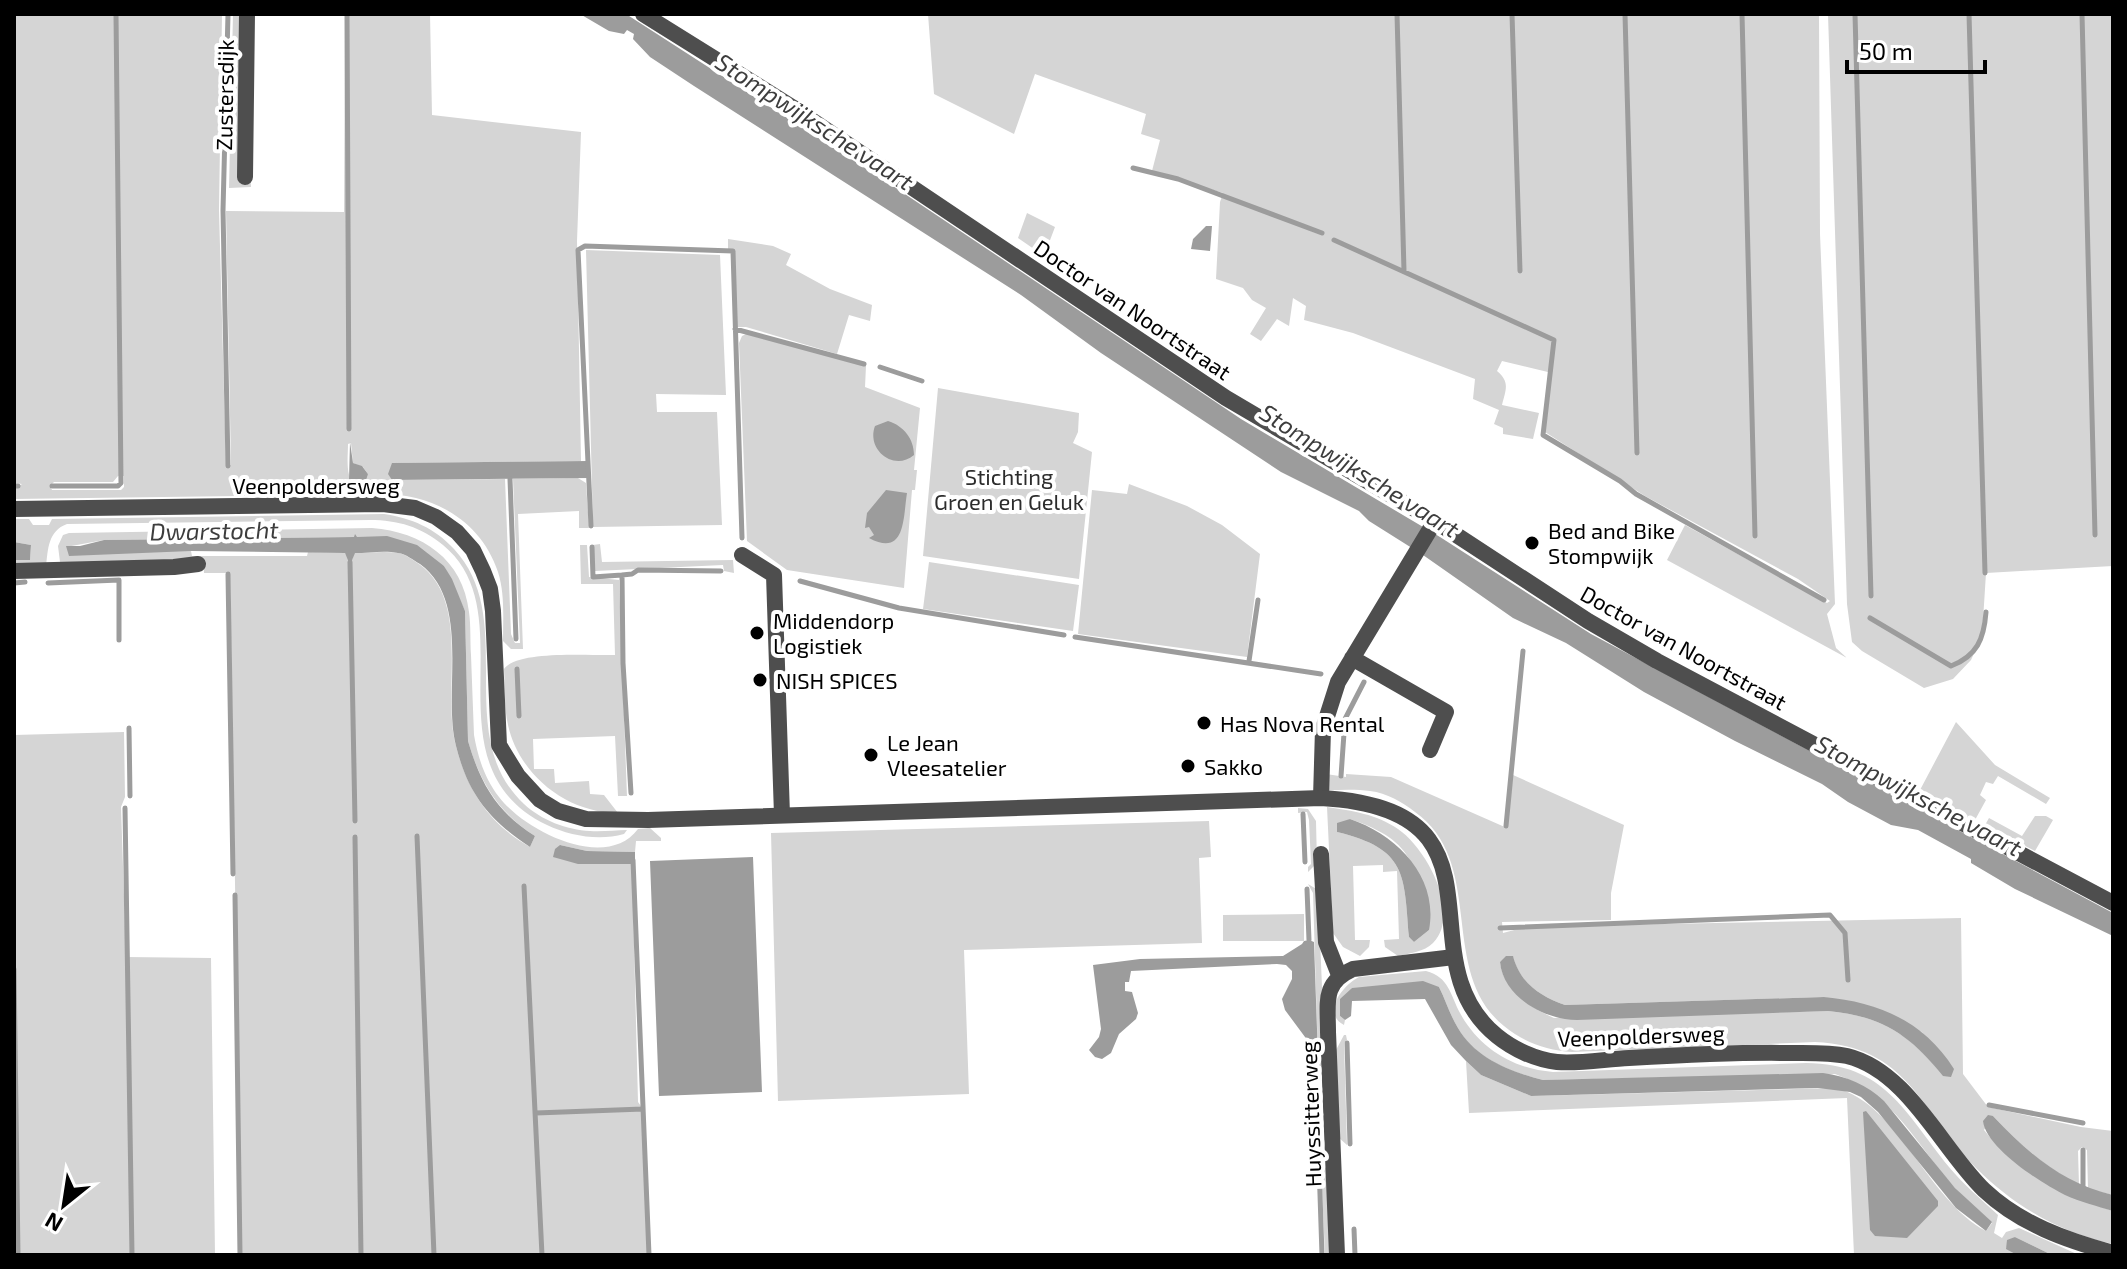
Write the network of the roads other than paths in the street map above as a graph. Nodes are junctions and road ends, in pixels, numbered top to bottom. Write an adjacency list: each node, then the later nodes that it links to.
1 (247, 14): 3 (street, Zustersdijk)
2 (643, 14): 5 (street, Doctor van Noortstraat)
3 (245, 177)
4 (14, 509): 12 (street, Veenpoldersweg)
5 (1432, 525): 9 (street); 14 (street, Doctor van Noortstraat)
6 (742, 555): 12 (street)
7 (198, 564): 8 (street)
8 (14, 571)
9 (1352, 658): 10 (street); 11 (street)
10 (1430, 750)
11 (1321, 798): 12 (street, Veenpoldersweg); 15 (street, Veenpoldersweg)
12 (782, 815)
13 (1321, 854): 16 (street)
14 (2108, 900)
15 (1454, 957): 16 (street); 17 (street, Veenpoldersweg)
16 (1339, 975): 18 (street, Huyssitterweg)
17 (2113, 1253)
18 (1337, 1255)

